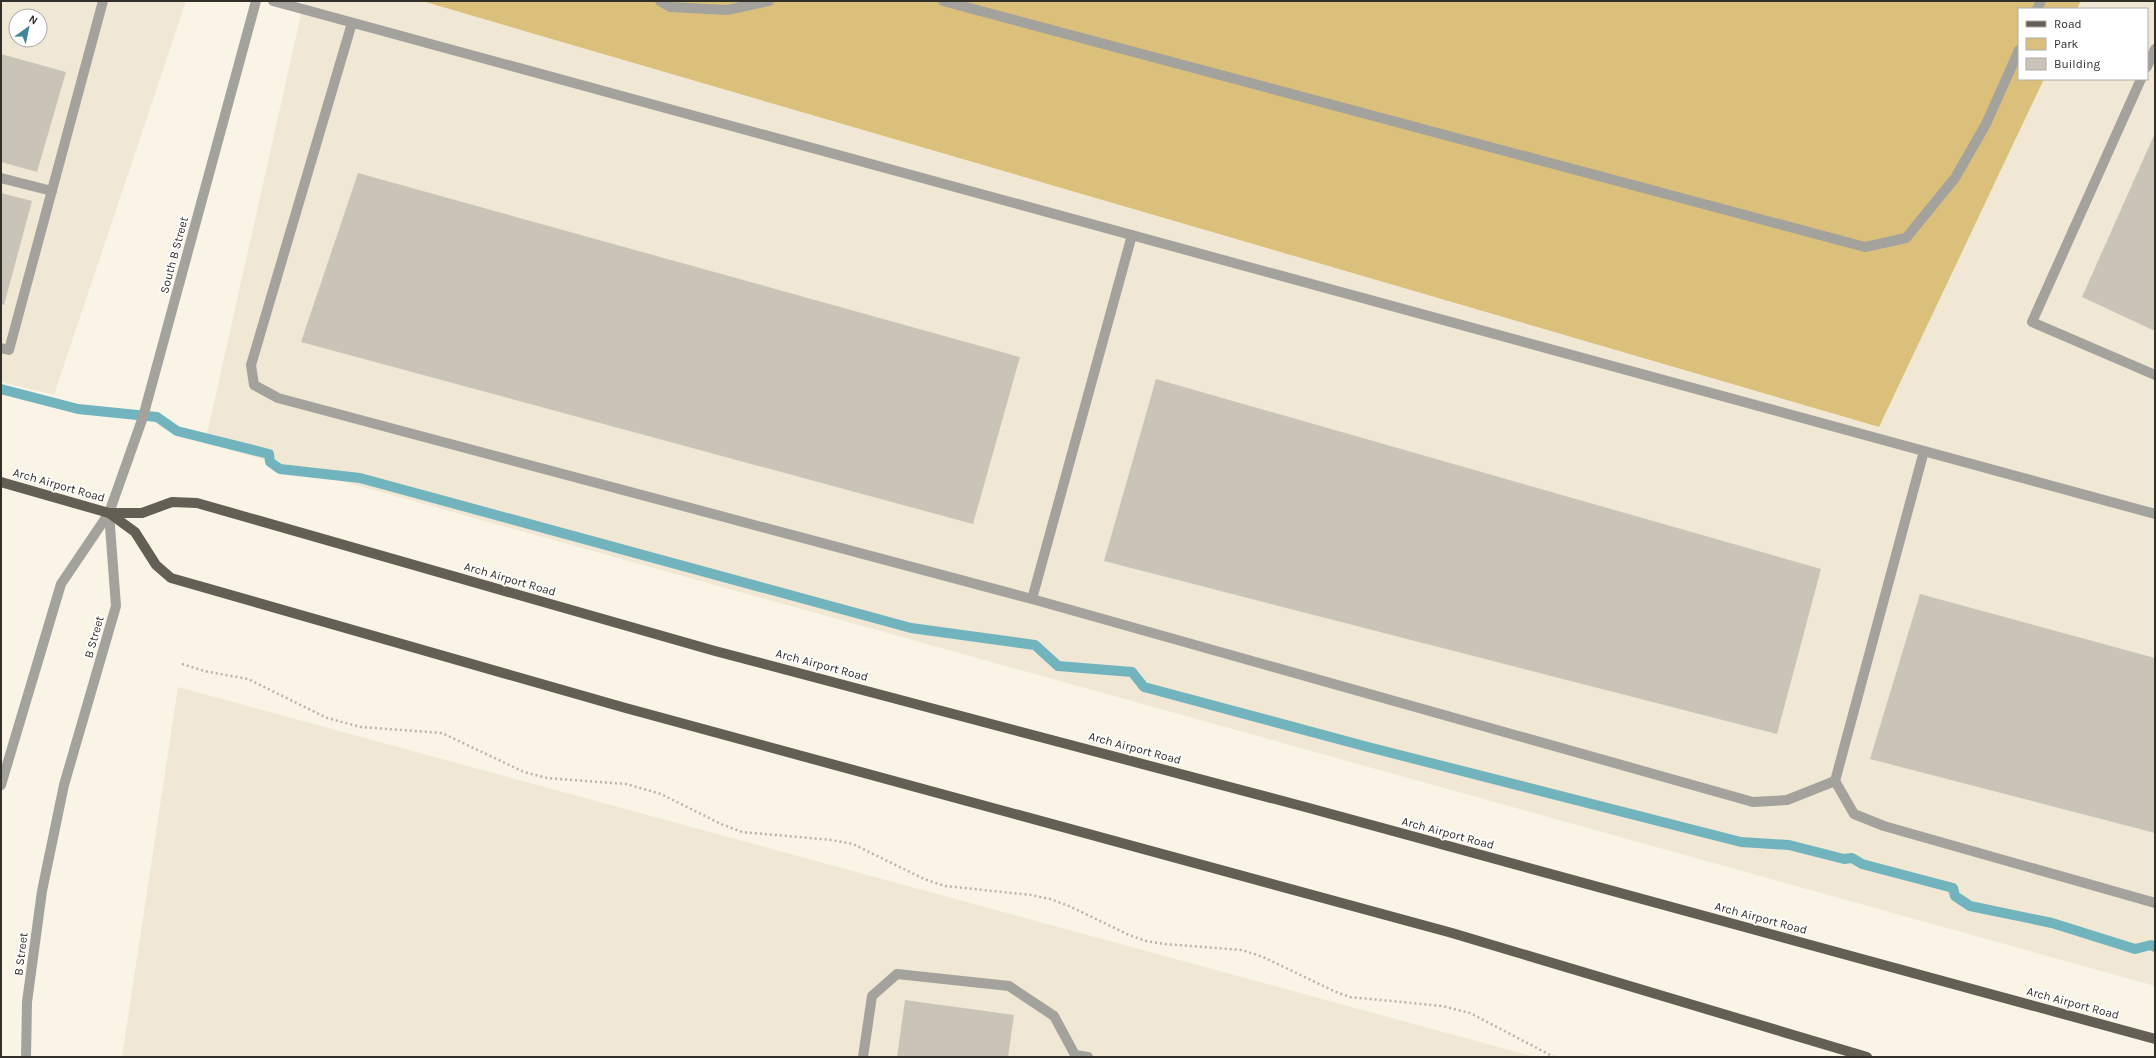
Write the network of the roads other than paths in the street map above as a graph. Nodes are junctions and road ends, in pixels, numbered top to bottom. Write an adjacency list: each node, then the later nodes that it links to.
1 (103, 1): 13 (street)
2 (256, 1): 19 (street, South B Street)
3 (273, 1): 7 (street)
4 (660, 1): 5 (street)
5 (769, 1)
6 (943, 1): 9 (street)
7 (352, 23): 14 (street); 21 (street)
8 (2155, 49): 10 (street)
9 (2018, 52)
10 (2148, 65)
11 (2141, 80): 16 (street)
12 (1, 178): 13 (street)
13 (52, 192): 15 (street)
14 (1132, 235): 17 (street); 21 (street)
15 (1, 348)
16 (2155, 376)
17 (1924, 451): 20 (street); 22 (street)
18 (1, 482): 19 (main road, Arch Airport Road)
19 (109, 513): 23 (street); 25 (main road, Arch Airport Road); 27 (street, B Street); 30 (main road, Arch Airport Road)
20 (2155, 514)
21 (1032, 599): 22 (street)
22 (1835, 781): 24 (street)
23 (1, 785)
24 (2155, 903)
25 (2155, 1039)
26 (1075, 1056): 28 (street); 29 (street)
27 (26, 1057)
28 (862, 1057)
29 (1088, 1057)
30 (1866, 1057)

